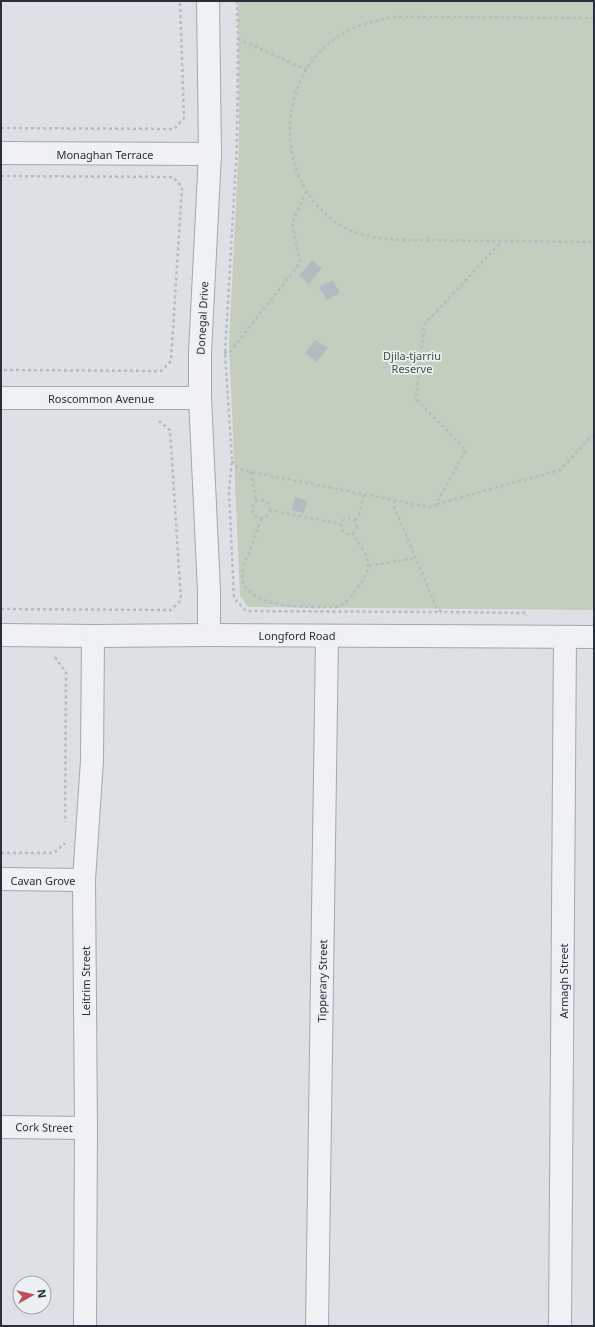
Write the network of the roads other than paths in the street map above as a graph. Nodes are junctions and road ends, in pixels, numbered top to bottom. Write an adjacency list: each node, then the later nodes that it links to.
1 (208, 1): 3 (street, Donegal Drive)
2 (1, 153): 3 (street, Monaghan Terrace)
3 (210, 154): 5 (street, Donegal Drive)
4 (1, 398): 5 (street, Roscommon Avenue)
5 (200, 398): 7 (street, Donegal Drive)
6 (1, 635): 8 (street, Longford Road)
7 (209, 635): 8 (street, Longford Road); 9 (street, Longford Road)
8 (93, 636): 13 (street, Leitrim Street)
9 (327, 636): 10 (street, Longford Road); 17 (street, Tipperary Street)
10 (565, 637): 11 (street, Longford Road); 18 (street, Armagh Street)
11 (594, 637)
12 (1, 879): 13 (street, Cavan Grove)
13 (84, 880): 15 (street, Leitrim Street)
14 (1, 1127): 15 (street, Cork Street)
15 (86, 1128): 16 (street, Leitrim Street)
16 (86, 1326)
17 (317, 1326)
18 (560, 1326)

